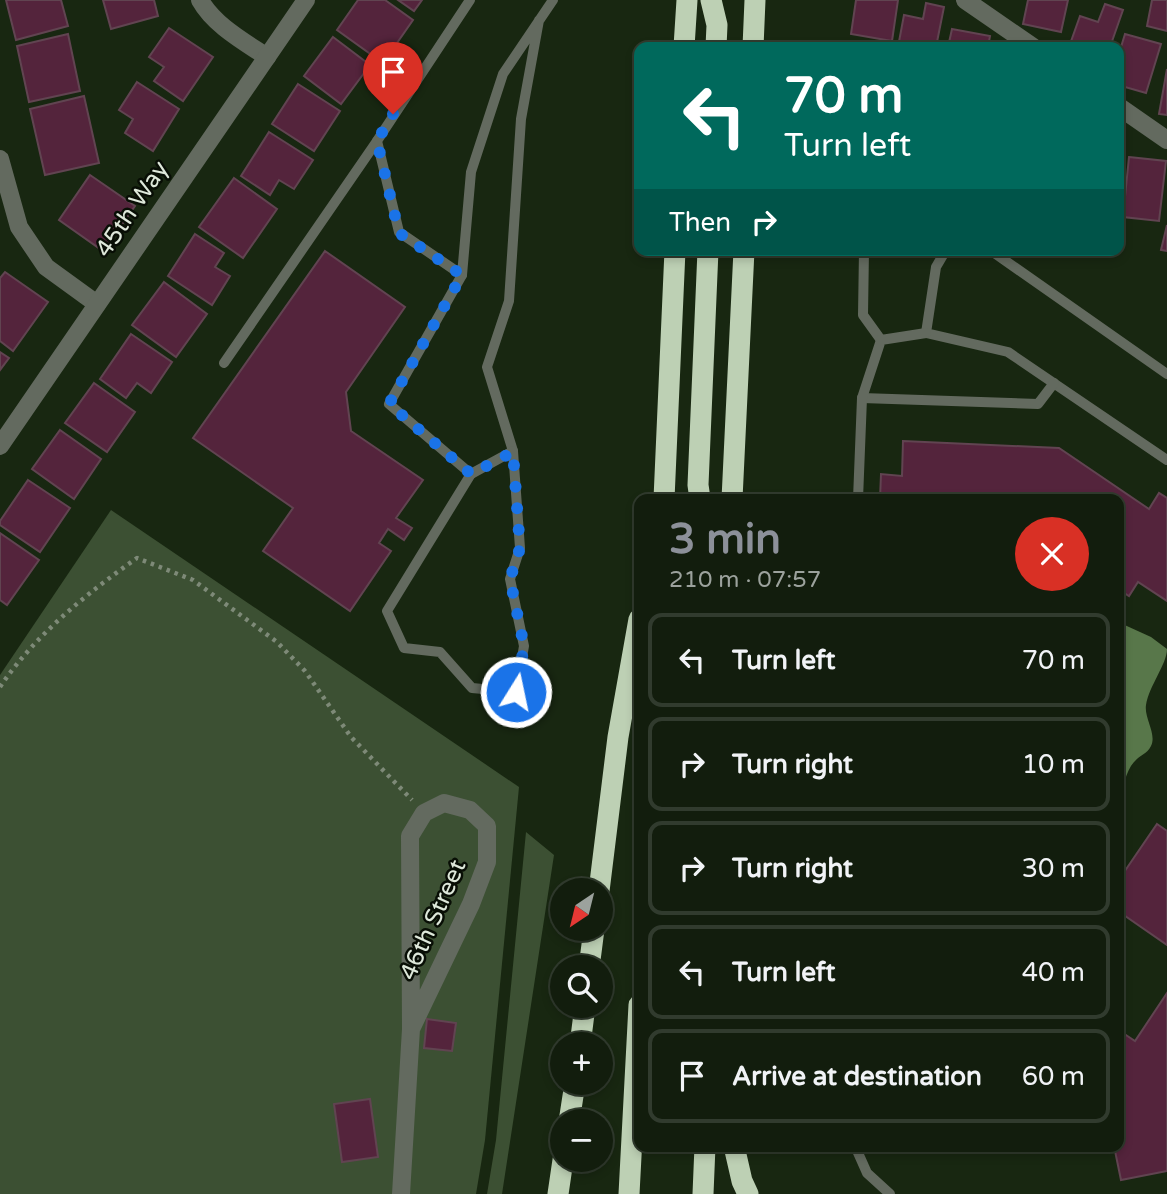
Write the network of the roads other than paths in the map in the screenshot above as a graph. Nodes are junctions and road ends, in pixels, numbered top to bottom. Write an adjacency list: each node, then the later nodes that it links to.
1 (200, 0): 14 (street)
2 (306, 0): 14 (street, 45th Way)
3 (470, 0): 17 (lane)
4 (553, 0): 9 (lane)
5 (687, 0): 10 (highway)
6 (711, 0): 11 (highway)
7 (755, 0): 12 (highway)
8 (965, 0): 13 (street)
9 (539, 20): 25 (lane); 34 (lane)
10 (684, 42)
11 (716, 42)
12 (753, 42)
13 (1026, 42)
14 (267, 57): 26 (street, 45th Way)
15 (1124, 110): 16 (street)
16 (1167, 140)
17 (377, 141): 25 (lane); 29 (lane)
18 (0, 159): 26 (street)
19 (675, 256): 37 (highway)
20 (708, 256): 38 (highway)
21 (744, 256): 39 (highway)
22 (864, 256): 28 (lane)
23 (942, 256): 27 (lane)
24 (999, 256): 30 (lane)
25 (462, 275): 36 (lane)
26 (97, 304): 33 (street, 45th Way)
27 (926, 333): 28 (lane); 31 (lane)
28 (881, 341): 32 (lane)
29 (224, 363)
30 (1167, 374)
31 (1054, 383): 32 (lane); 35 (lane)
32 (862, 398): 40 (lane)
33 (0, 446)
34 (513, 452): 36 (lane); 36 (lane)
35 (1167, 460)
36 (471, 474)
37 (663, 494)
38 (699, 494)
39 (732, 494)
40 (858, 494)
41 (634, 647): 42 (highway)
42 (601, 878)
43 (411, 1029): 43 (street, 46th Street); 49 (street, 46th Street)
44 (634, 1100): 51 (highway)
45 (705, 1152): 52 (highway)
46 (735, 1152): 53 (highway)
47 (858, 1152): 54 (lane)
48 (562, 1172): 50 (highway)
49 (401, 1194)
50 (558, 1194)
51 (629, 1194)
52 (703, 1194)
53 (748, 1194)
54 (890, 1194)

